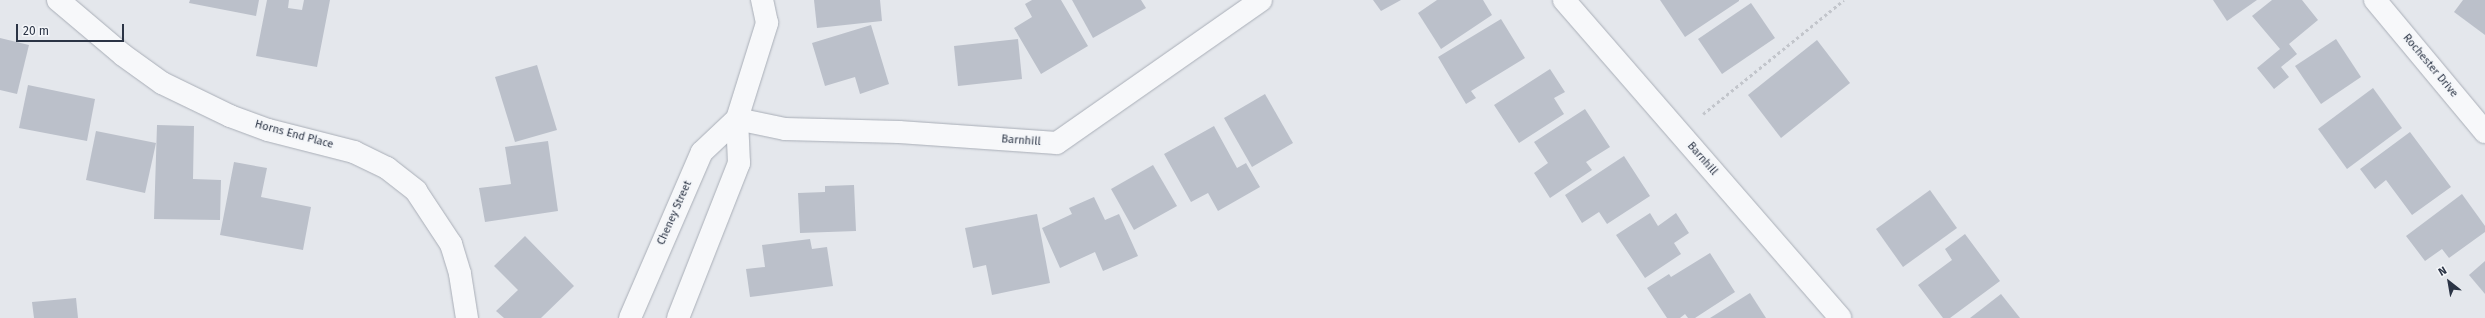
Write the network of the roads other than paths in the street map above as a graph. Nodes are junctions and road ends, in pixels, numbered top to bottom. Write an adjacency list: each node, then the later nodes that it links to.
1 (58, 0): 8 (street, Horns End Place)
2 (762, 0): 6 (street)
3 (1261, 0): 6 (street, Barnhill)
4 (1564, 0): 11 (street, Barnhill)
5 (2375, 0): 7 (street, Rochester Drive)
6 (737, 120): 9 (street, Cheney Street); 10 (street)
7 (2485, 132)
8 (467, 318)
9 (630, 318)
10 (678, 318)
11 (1840, 318)

